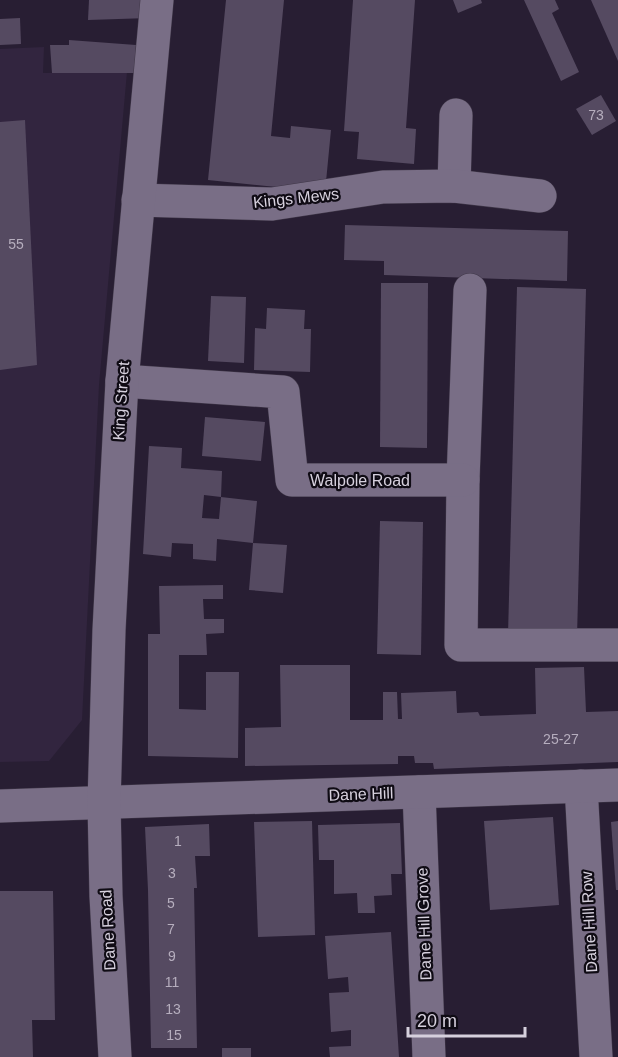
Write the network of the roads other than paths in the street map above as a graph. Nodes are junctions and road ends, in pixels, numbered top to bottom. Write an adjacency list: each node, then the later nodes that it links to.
1 (157, 0): 5 (street, King Street)
2 (456, 115): 3 (street)
3 (454, 186): 4 (street, Kings Mews); 5 (street, Kings Mews)
4 (540, 196)
5 (138, 200): 7 (street, King Street)
6 (470, 290): 8 (street)
7 (122, 381): 8 (street, Walpole Road); 13 (street, King Street)
8 (463, 480): 9 (street)
9 (618, 645)
10 (618, 785): 11 (street, Dane Hill)
11 (581, 786): 12 (street, Dane Hill); 17 (street, Dane Hill Row)
12 (419, 792): 13 (street, Dane Hill); 16 (street, Dane Hill Grove)
13 (105, 803): 14 (street, Dane Hill); 15 (street, Dane Road)
14 (0, 806)
15 (115, 1057)
16 (429, 1057)
17 (596, 1057)

